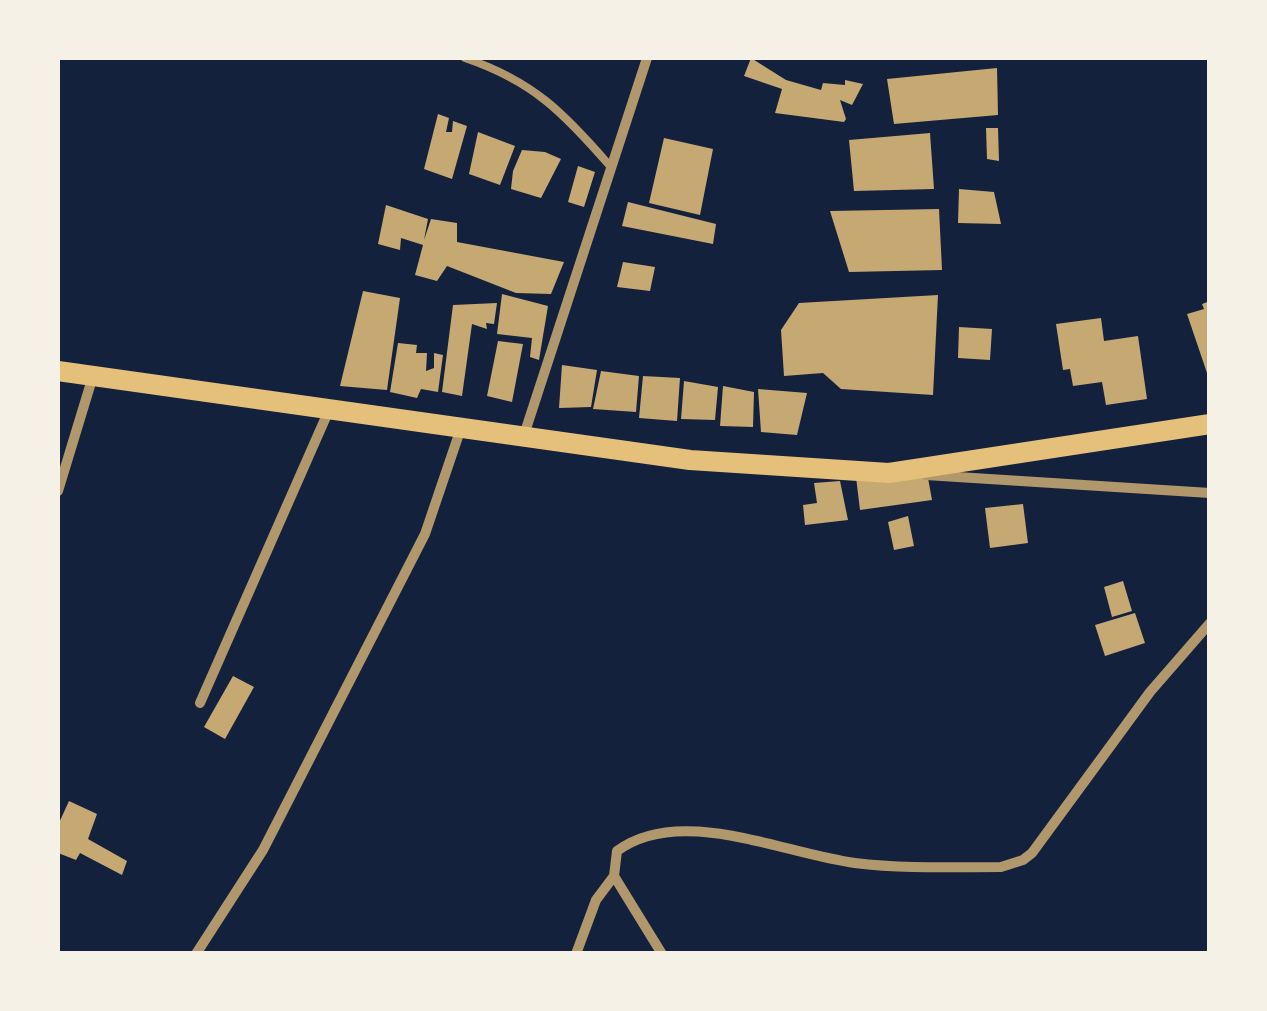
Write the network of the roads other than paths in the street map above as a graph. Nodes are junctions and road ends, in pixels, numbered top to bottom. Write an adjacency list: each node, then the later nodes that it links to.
1 (465, 58): 3 (lane)
2 (647, 58): 3 (street)
3 (610, 166): 9 (street)
4 (58, 371): 5 (main road)
5 (93, 376): 6 (main road); 11 (street)
6 (329, 409): 8 (main road); 14 (street)
7 (1210, 424): 10 (main road)
8 (461, 428): 9 (main road); 16 (street)
9 (524, 435): 10 (main road)
10 (889, 473): 12 (street)
11 (58, 492)
12 (1210, 493)
13 (1210, 622): 15 (street)
14 (200, 704)
15 (614, 876): 17 (street); 18 (street)
16 (196, 954)
17 (576, 954)
18 (662, 954)

